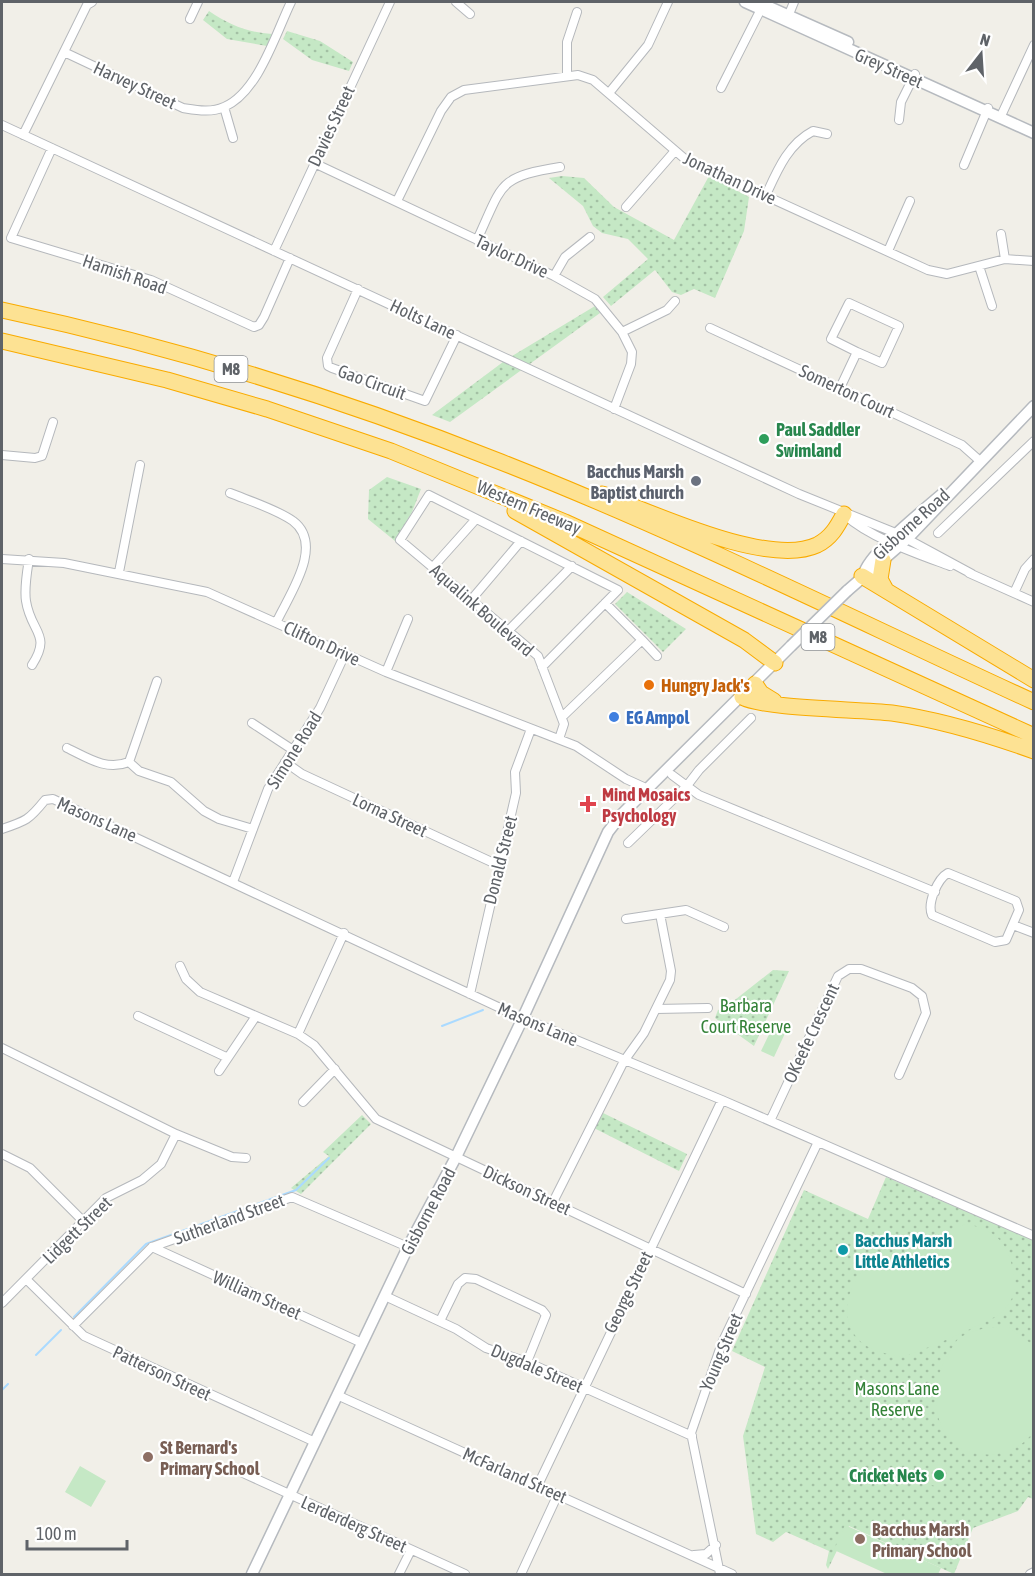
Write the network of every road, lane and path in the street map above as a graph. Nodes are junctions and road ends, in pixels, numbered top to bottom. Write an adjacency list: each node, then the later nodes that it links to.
1 (92, 2): 15 (street)
2 (198, 2): 13 (street)
3 (291, 2): 20 (street)
4 (390, 2): 32 (street, Davies Street)
5 (456, 2): 11 (street)
6 (668, 2): 19 (street)
7 (745, 2): 9 (main road, Grey Street)
8 (795, 2): 12 (street)
9 (760, 5): 12 (main road, Grey Street); 18 (street)
10 (577, 12): 16 (street)
11 (470, 14)
12 (788, 17): 17 (main road, Grey Street)
13 (190, 19)
14 (1034, 45): 22 (street)
15 (64, 52): 20 (street, Harvey Street); 28 (street)
16 (567, 75): 19 (street, Jonathan Drive); 36 (street, Jonathan Drive)
17 (914, 76): 21 (main road, Grey Street); 23 (street)
18 (721, 88)
19 (609, 93): 31 (street, Jonathan Drive)
20 (224, 107): 29 (street)
21 (988, 110): 22 (main road, Grey Street); 33 (street)
22 (1001, 116): 25 (main road, Grey Street); 27 (main road, Grey Street)
23 (899, 120)
24 (2, 125): 28 (street, Holts Lane)
25 (1034, 129)
26 (827, 134): 35 (street)
27 (1034, 134)
28 (23, 135): 30 (street, Holts Lane)
29 (233, 138)
30 (52, 148): 42 (street, Holts Lane); 44 (street, Hamish Road)
31 (674, 153): 35 (street, Jonathan Drive); 38 (street)
32 (314, 163): 36 (street, Taylor Drive); 42 (street, Davies Street)
33 (964, 165)
34 (560, 167): 41 (street)
35 (766, 195): 43 (street, Jonathan Drive)
36 (397, 201): 41 (street, Taylor Drive)
37 (910, 201): 43 (street)
38 (626, 207)
39 (1001, 234): 45 (street)
40 (590, 237): 48 (street)
41 (477, 240): 48 (street, Taylor Drive)
42 (274, 251): 44 (street, Holts Lane)
43 (888, 252): 47 (street, Jonathan Drive)
44 (290, 258): 49 (street, Holts Lane)
45 (1005, 259): 46 (street, Jonathan Drive); 47 (street, Jonathan Drive)
46 (1034, 261)
47 (979, 266): 51 (street)
48 (554, 276): 54 (street, Taylor Drive)
49 (357, 289): 55 (street, Holts Lane); 55 (street, Gao Circuit)
50 (675, 302): 54 (street)
51 (992, 306)
52 (2, 310): 63 (highway, Western Freeway / M8)
53 (710, 328): 58 (street, Somerton Court)
54 (622, 332): 60 (street, Taylor Drive)
55 (457, 335): 60 (street, Holts Lane)
56 (2, 341): 64 (highway, Western Freeway / M8)
57 (857, 352): 57 (street); 58 (street)
58 (840, 388): 66 (street, Somerton Court)
59 (1034, 406): 66 (main road, Gisborne Road)
60 (614, 410): 69 (street, Holts Lane)
61 (53, 422): 65 (street)
62 (1034, 441): 71 (street)
63 (456, 444): 69 (highway); 101 (highway, Western Freeway / M8)
64 (391, 451): 93 (highway); 107 (highway, Western Freeway / M8)
65 (2, 455)
66 (980, 461): 72 (main road, Gisborne Road)
67 (140, 465): 80 (street)
68 (230, 493): 88 (street)
69 (844, 514): 72 (street, Holts Lane)
70 (476, 519): 73 (street); 78 (street); 78 (street, Aqualink Boulevard)
71 (938, 533)
72 (899, 540): 77 (main road, Gisborne Road); 81 (main road, Gisborne Road); 83 (street, Holts Lane)
73 (521, 541): 79 (street); 84 (street)
74 (2, 559): 75 (street, Clifton Drive)
75 (29, 559): 80 (street, Clifton Drive); 94 (street)
76 (1034, 559): 83 (street)
77 (884, 560): 81 (main road, Gisborne Road); 82 (highway)
78 (433, 567): 84 (street, Aqualink Boulevard)
79 (572, 567): 86 (street); 89 (street)
80 (119, 572): 88 (street, Clifton Drive)
81 (863, 575): 82 (highway); 93 (main road, Gisborne Road, bridge)
82 (886, 590): 97 (highway)
83 (1014, 593): 85 (street, Holts Lane)
84 (471, 600): 89 (street, Aqualink Boulevard)
85 (1034, 602)
86 (605, 603): 90 (street); 95 (street)
87 (408, 619): 96 (street)
88 (277, 621): 91 (street, Clifton Drive)
89 (508, 631): 95 (street, Aqualink Boulevard)
90 (642, 640): 92 (street); 103 (street)
91 (345, 654): 96 (street, Clifton Drive); 110 (street, Simone Road)
92 (657, 656)
93 (775, 663): 99 (main road, Gisborne Road)
94 (32, 665)
95 (542, 667): 103 (street, Aqualink Boulevard)
96 (386, 672): 106 (street, Clifton Drive)
97 (1034, 680)
98 (157, 681): 112 (street)
99 (755, 684): 100 (main road, Gisborne Road); 102 (highway)
100 (742, 697): 102 (highway); 114 (main road, Gisborne Road)
101 (1034, 702)
102 (786, 704): 111 (highway)
103 (562, 717): 108 (street, Aqualink Boulevard)
104 (751, 718): 115 (street)
105 (252, 723): 110 (street)
106 (531, 729): 108 (street, Clifton Drive); 120 (street, Donald Street)
107 (1034, 736)
108 (559, 740): 116 (street, Clifton Drive)
109 (67, 748): 112 (street)
110 (293, 750): 113 (street, Simone Road)
111 (1034, 751)
112 (129, 762): 118 (street)
113 (285, 762): 118 (street, Simone Road); 120 (street, Lorna Street)
114 (670, 773): 115 (street); 116 (main road, Gisborne Road)
115 (686, 787): 119 (street); 122 (street)
116 (647, 795): 135 (main road, Gisborne Road)
117 (2, 829): 121 (street, Masons Lane)
118 (253, 829): 121 (street, Simone Road)
119 (628, 843)
120 (498, 865): 130 (street, Donald Street)
121 (233, 882): 127 (street, Masons Lane)
122 (935, 892): 125 (street); 125 (street)
123 (660, 914): 124 (street); 126 (street); 132 (street)
124 (626, 919)
125 (1013, 925): 128 (street)
126 (724, 927)
127 (344, 933): 130 (street, Masons Lane); 136 (street)
128 (1034, 933)
129 (180, 966): 134 (street, Dickson Street)
130 (470, 994): 135 (street, Masons Lane)
131 (708, 1008): 132 (street)
132 (656, 1009): 139 (street)
133 (138, 1016): 138 (street)
134 (256, 1016): 136 (street, Dickson Street); 138 (street)
135 (522, 1018): 139 (street, Masons Lane); 149 (main road, Gisborne Road)
136 (298, 1034): 140 (street, Dickson Street)
137 (2, 1048): 146 (street)
138 (226, 1057): 141 (street)
139 (624, 1061): 143 (street, Masons Lane); 151 (street)
140 (335, 1069): 144 (street); 149 (street, Dickson Street)
141 (219, 1071)
142 (898, 1076): 145 (street, OKeefe Crescent)
143 (722, 1100): 145 (street, Masons Lane); 156 (street, George Street)
144 (303, 1102)
145 (770, 1121): 147 (street, Masons Lane)
146 (176, 1134): 150 (street); 152 (street, Lidgett Street)
147 (818, 1142): 153 (street, Masons Lane); 159 (street, Young Street)
148 (2, 1154): 152 (street)
149 (456, 1157): 151 (street, Dickson Street); 154 (main road, Gisborne Road)
150 (246, 1158)
151 (553, 1202): 156 (street, Dickson Street)
152 (82, 1220): 157 (street, Lidgett Street)
153 (1034, 1236)
154 (408, 1246): 155 (street, Sutherland Street); 160 (main road, Gisborne Road)
155 (152, 1247): 163 (street, Sutherland Street); 164 (street, William Street)
156 (649, 1248): 159 (street, Dickson Street); 166 (street, George Street)
157 (26, 1279): 158 (street, Lidgett Street); 163 (street, Patterson Street)
158 (5, 1293): 161 (street, Lidgett Street)
159 (746, 1294): 168 (street, Young Street)
160 (385, 1296): 162 (street, Dugdale Street); 164 (main road, Gisborne Road)
161 (2, 1303)
162 (440, 1322): 165 (street, Dugdale Street); 165 (street)
163 (73, 1326): 169 (street, Patterson Street)
164 (362, 1343): 167 (main road, Gisborne Road)
165 (527, 1362): 166 (street, Dugdale Street)
166 (583, 1387): 168 (street, Dugdale Street); 171 (street, George Street)
167 (338, 1395): 169 (main road, Gisborne Road); 171 (street, McFarland Street)
168 (692, 1436): 174 (street, Young Street)
169 (315, 1442): 173 (main road, Gisborne Road)
170 (243, 1473): 173 (street, Lerderderg Street)
171 (538, 1485): 172 (street, McFarland Street)
172 (558, 1494): 176 (street, McFarland Street); 181 (street)
173 (290, 1495): 175 (street, Lerderderg Street); 178 (main road, Gisborne Road)
174 (716, 1545): 176 (street); 177 (street, Young Street)
175 (411, 1550): 179 (street); 180 (street, Lerderderg Street)
176 (693, 1555): 177 (street, McFarland Street)
177 (720, 1572): 182 (street, McFarland Street)
178 (252, 1575)
179 (399, 1575)
180 (465, 1575)
181 (521, 1575)
182 (732, 1575)

